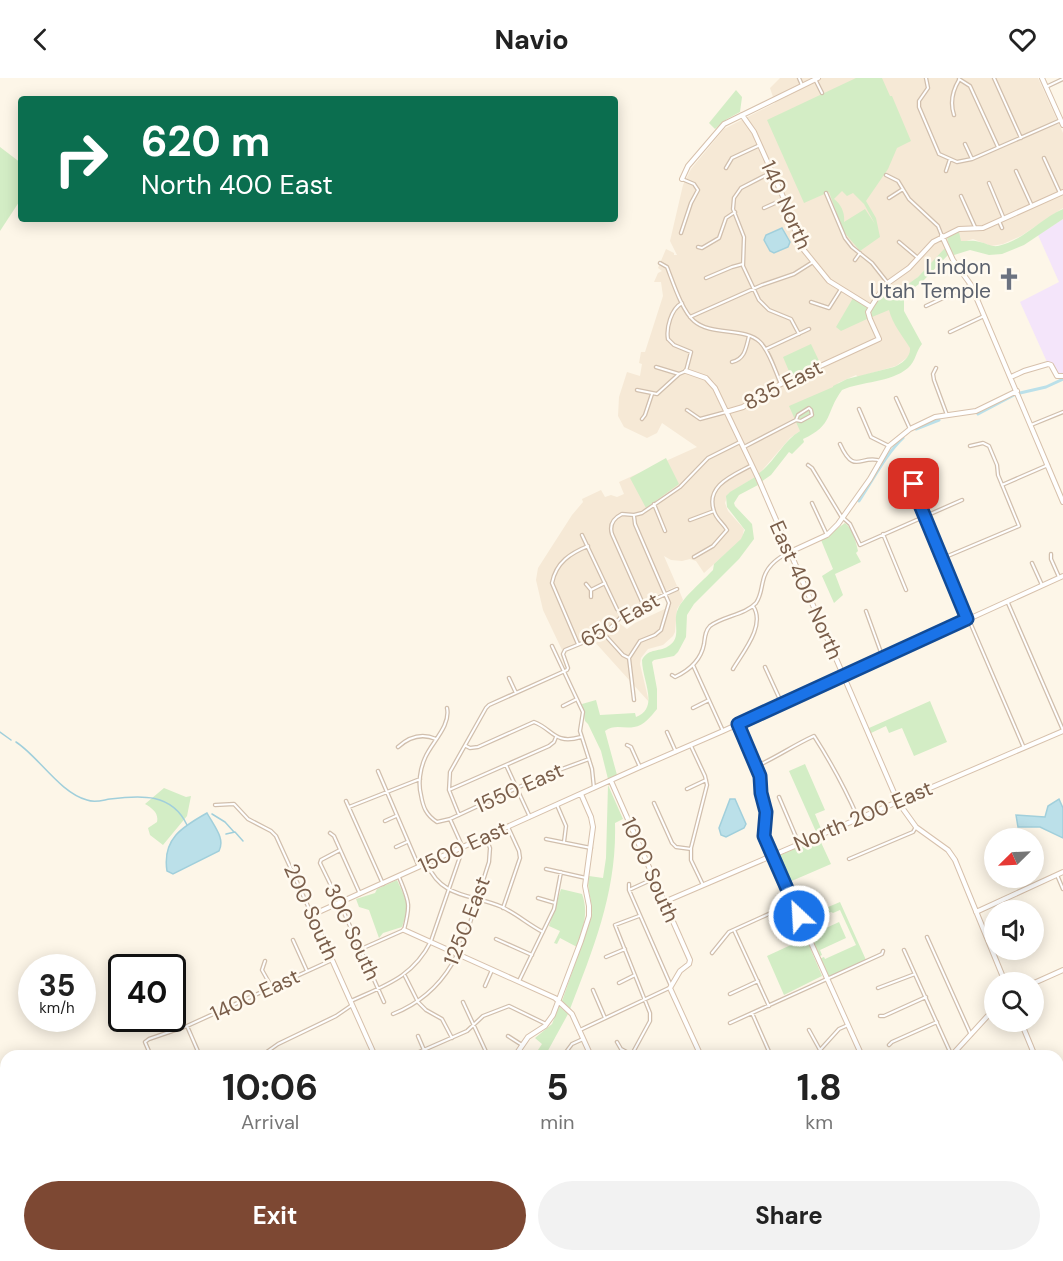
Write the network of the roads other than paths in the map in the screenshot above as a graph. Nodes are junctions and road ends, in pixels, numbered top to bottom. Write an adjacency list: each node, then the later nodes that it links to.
1 (799, 78): 8 (street)
2 (926, 78): 19 (street)
3 (960, 78): 12 (street); 17 (street)
4 (994, 78): 14 (street)
5 (1042, 78): 9 (street)
6 (816, 79): 8 (street); 10 (street)
7 (1063, 80): 9 (street)
8 (802, 85): 11 (street)
9 (1046, 87): 13 (street)
10 (822, 93)
11 (742, 115): 16 (street, 140 North); 26 (street)
12 (954, 115)
13 (1062, 123): 14 (street)
14 (1021, 138): 17 (street)
15 (965, 144): 20 (street)
16 (760, 145): 21 (street); 24 (street, 140 North)
17 (998, 147): 20 (street)
18 (1044, 158): 30 (street)
19 (950, 159): 20 (street); 22 (street)
20 (972, 159)
21 (726, 168)
22 (946, 171)
23 (1016, 171): 34 (street)
24 (772, 172): 33 (street, 140 North); 36 (street)
25 (886, 175): 28 (street)
26 (682, 179): 41 (street)
27 (989, 183): 37 (street)
28 (903, 189): 32 (street); 42 (street)
29 (826, 193): 45 (street)
30 (1061, 193): 34 (street)
31 (961, 196): 39 (street)
32 (889, 198)
33 (784, 199): 35 (street); 48 (street, 140 North)
34 (1032, 206): 37 (street)
35 (764, 208)
36 (735, 212): 44 (street); 50 (street)
37 (1004, 219): 38 (street)
38 (999, 221): 39 (street); 40 (street)
39 (975, 227): 42 (street)
40 (1002, 228)
41 (681, 233)
42 (942, 236): 46 (street); 53 (street)
43 (899, 242): 46 (street)
44 (698, 247)
45 (860, 253): 47 (street); 52 (street)
46 (918, 258): 52 (street)
47 (855, 260)
48 (813, 262): 54 (street); 55 (street, 140 North)
49 (660, 263): 58 (street)
50 (743, 264): 51 (street); 54 (street)
51 (706, 278)
52 (887, 282): 61 (street)
53 (971, 285): 60 (street); 62 (street)
54 (754, 289): 56 (street); 66 (street)
55 (841, 289): 57 (street); 61 (street, 140 North)
56 (734, 298): 59 (street); 63 (street)
57 (811, 302)
58 (682, 303): 63 (street); 68 (street)
59 (736, 303)
60 (926, 306)
61 (871, 307): 78 (street, 835 East)
62 (984, 316): 65 (street); 77 (street)
63 (689, 317): 67 (street)
64 (809, 329): 66 (street)
65 (950, 332)
66 (799, 334): 70 (street)
67 (748, 336): 70 (street); 71 (street)
68 (668, 339): 69 (street); 74 (street)
69 (664, 341)
70 (765, 350): 78 (street)
71 (732, 362)
72 (656, 367): 75 (street)
73 (936, 368): 87 (street)
74 (686, 371): 75 (street); 85 (street, East 400 North)
75 (678, 374): 81 (street)
76 (1063, 376): 77 (street)
77 (1011, 377): 80 (street)
78 (781, 384): 85 (street, 835 East)
79 (637, 390): 81 (street)
80 (1017, 391): 87 (street); 90 (street)
81 (652, 394): 88 (street)
82 (896, 398): 91 (street)
83 (687, 410): 85 (street, 835 East)
84 (859, 410): 94 (street)
85 (726, 412): 92 (street, East 400 North)
86 (1063, 412): 90 (street)
87 (946, 415): 91 (street)
88 (642, 419)
89 (796, 420): 89 (street); 95 (street)
90 (1031, 425): 100 (street)
91 (910, 429): 94 (street)
92 (740, 442): 95 (street, East 400 North); 106 (street)
93 (840, 444): 97 (street)
94 (889, 446): 97 (street)
95 (744, 447): 98 (street, East 400 North)
96 (970, 447): 102 (street)
97 (880, 461): 110 (street)
98 (752, 465): 107 (street); 117 (street, East 400 North)
99 (808, 465): 110 (street)
100 (1048, 465): 102 (street); 105 (street)
101 (914, 484): 109 (street)
102 (1002, 485): 120 (street)
103 (962, 500): 109 (street)
104 (812, 502): 114 (street)
105 (1063, 502)
106 (654, 504): 108 (street); 112 (street)
107 (714, 511): 111 (street); 119 (street)
108 (634, 515): 129 (street); 132 (street)
109 (924, 515): 115 (street); 120 (street)
110 (843, 518): 114 (street); 115 (street)
111 (690, 520)
112 (665, 531)
113 (582, 534): 116 (street)
114 (827, 534): 117 (street)
115 (883, 534): 128 (street)
116 (588, 546): 123 (street); 138 (street)
117 (790, 552): 133 (street); 147 (street, East 400 North)
118 (1051, 554): 122 (street)
119 (694, 557)
120 (942, 559): 136 (street)
121 (1032, 563): 125 (street)
122 (1061, 577): 125 (street, 1500 East)
123 (605, 583): 127 (street); 135 (street)
124 (586, 584): 127 (street)
125 (1042, 585): 131 (street, 1500 East)
126 (677, 589): 129 (street, 650 East)
127 (591, 590): 130 (street)
128 (906, 590)
129 (666, 594): 132 (street, 650 East); 140 (street)
130 (591, 597)
131 (1007, 601): 136 (street, 1500 East); 158 (street)
132 (643, 604): 135 (street, 650 East)
133 (753, 606): 142 (street); 144 (street)
134 (866, 611): 141 (street)
135 (622, 616): 137 (street, 650 East)
136 (967, 619): 141 (street, 1500 East); 168 (street)
137 (604, 634): 138 (street, 650 East); 140 (street)
138 (578, 644): 145 (street, 650 East)
139 (552, 646): 145 (street)
140 (629, 658): 151 (street)
141 (883, 658): 147 (street, 1500 East)
142 (693, 665): 146 (street); 152 (street)
143 (765, 667): 153 (street)
144 (734, 669)
145 (565, 672): 149 (street); 150 (street)
146 (672, 675)
147 (844, 676): 153 (street, 1500 East); 186 (street, East 400 North)
148 (509, 678): 149 (street)
149 (516, 693): 165 (street)
150 (577, 699): 154 (street); 162 (street)
151 (634, 700)
152 (709, 700): 156 (street); 159 (street)
153 (782, 704): 157 (street, 1500 East)
154 (563, 706)
155 (447, 708): 163 (street)
156 (693, 708)
157 (738, 724): 159 (street, 1500 East); 172 (street)
158 (1063, 730): 168 (street, North 200 East)
159 (723, 731): 166 (street, 1500 East)
160 (667, 732): 169 (street)
161 (556, 736): 162 (street); 165 (street); 171 (street)
162 (581, 737): 170 (street)
163 (436, 739): 167 (street); 175 (street)
164 (627, 745): 173 (street)
165 (465, 746): 181 (street)
166 (691, 746): 169 (street, 1500 East); 177 (street)
167 (398, 747)
168 (1024, 748): 186 (street, North 200 East)
169 (675, 752): 173 (street, 1500 East)
170 (589, 759): 178 (street); 179 (street, 1550 East)
171 (506, 765): 179 (street); 181 (street)
172 (756, 766): 194 (street); 212 (street)
173 (640, 767): 176 (street, 1500 East)
174 (378, 771): 182 (street)
175 (420, 779): 182 (street); 197 (street)
176 (613, 780): 178 (street, 1500 East); 222 (street, 1000 South)
177 (706, 780): 180 (street); 210 (street)
178 (594, 788): 183 (street, 1500 East)
179 (517, 789): 191 (street, 1550 East); 193 (street)
180 (687, 789)
181 (449, 790): 191 (street)
182 (387, 792): 190 (street); 192 (street)
183 (581, 794): 189 (street, 1500 East); 209 (street)
184 (779, 798): 206 (street)
185 (346, 801): 190 (street)
186 (898, 802): 194 (street, North 200 East); 200 (street, East 400 North)
187 (654, 803): 210 (street)
188 (215, 805): 239 (street, 200 South)
189 (557, 805): 193 (street, 1500 East); 205 (street)
190 (348, 807): 223 (street)
191 (459, 815): 195 (street, 1550 East)
192 (397, 816): 196 (street); 204 (street)
193 (530, 817): 199 (street, 1500 East)
194 (858, 818): 206 (street, North 200 East)
195 (450, 819): 197 (street, 1550 East); 208 (street)
196 (385, 821)
197 (437, 822): 198 (street)
198 (435, 827)
199 (508, 827): 202 (street, 1500 East); 236 (street)
200 (916, 827): 213 (street); 237 (street, East 400 North)
201 (330, 833): 211 (street)
202 (485, 837): 208 (street, 1500 East); 231 (street, 1250 East)
203 (546, 839): 205 (street)
204 (408, 842): 207 (street); 215 (street)
205 (564, 842): 209 (street)
206 (799, 844): 212 (street, North 200 East)
207 (396, 847)
208 (463, 848): 214 (street, 1500 East); 228 (street)
209 (591, 848): 221 (street)
210 (691, 849): 225 (street)
211 (340, 850): 229 (street); 233 (street, 300 South)
212 (772, 856): 225 (street, North 200 East); 235 (street)
213 (849, 860)
214 (427, 864): 215 (street, 1500 East); 228 (street)
215 (419, 867): 220 (street, 1500 East)
216 (546, 869): 217 (street)
217 (561, 872): 221 (street); 234 (street)
218 (1063, 872): 219 (street)
219 (1057, 875): 226 (street); 237 (street)
220 (399, 877): 223 (street, 1500 East); 241 (street)
221 (586, 878): 280 (street)
222 (654, 879): 227 (street); 232 (street, 1000 South)
223 (383, 884): 229 (street, 1500 East)
224 (629, 884): 227 (street)
225 (703, 886): 232 (street, North 200 East)
226 (1063, 889)
227 (628, 890): 240 (street)
228 (448, 891): 231 (street); 248 (street)
229 (360, 894): 233 (street, 1500 East)
230 (538, 898): 234 (street)
231 (477, 899): 236 (street); 254 (street, 1250 East)
232 (664, 902): 273 (street, 1000 South)
233 (339, 903): 239 (street, 1500 East); 249 (street, 300 South)
234 (555, 903): 243 (street)
235 (793, 903): 238 (street); 267 (street)
236 (503, 908): 243 (street)
237 (976, 912): 262 (street, East 400 North)
238 (771, 913): 242 (street); 244 (street)
239 (312, 915): 257 (street, 200 South)
240 (639, 916): 250 (street); 273 (street)
241 (404, 930): 248 (street); 249 (street)
242 (734, 930): 253 (street); 269 (street)
243 (543, 932): 255 (street)
244 (780, 934)
245 (927, 937): 300 (street)
246 (496, 939): 255 (street)
247 (293, 940): 261 (street)
248 (431, 941): 254 (street); 265 (street)
249 (361, 949): 275 (street, 300 South)
250 (625, 949): 256 (street); 264 (street)
251 (904, 950): 263 (street)
252 (883, 951): 267 (street)
253 (712, 953)
254 (458, 954): 259 (street); 282 (street, 1250 East)
255 (532, 955): 268 (street)
256 (606, 957)
257 (332, 960): 261 (street, 1400 East); 284 (street, 200 South)
258 (264, 961): 272 (street)
259 (492, 970): 268 (street); 271 (street)
260 (1063, 970): 266 (street)
261 (307, 971): 272 (street, 1400 East)
262 (1001, 972)
263 (915, 974): 274 (street); 278 (street)
264 (636, 975): 270 (street); 279 (street)
265 (405, 976): 275 (street); 282 (street)
266 (1044, 978)
267 (826, 980): 285 (street); 295 (street)
268 (519, 981): 280 (street)
269 (758, 981): 277 (street); 285 (street)
270 (619, 983)
271 (485, 986)
272 (271, 987): 296 (street, 1400 East)
273 (671, 987): 279 (street); 319 (street)
274 (878, 988)
275 (378, 989): 281 (street, 300 South); 284 (street)
276 (592, 990): 289 (street)
277 (730, 994)
278 (926, 997): 288 (street); 291 (street)
279 (646, 999): 289 (street); 318 (street)
280 (558, 1001): 293 (street); 297 (street)
281 (384, 1002)
282 (418, 1002): 287 (street, 1250 East); 303 (street)
283 (463, 1002): 294 (street)
284 (352, 1003): 310 (street); 311 (street, 200 South)
285 (769, 1006): 286 (street)
286 (752, 1013): 292 (street); 320 (street)
287 (393, 1014)
288 (880, 1016)
289 (605, 1018): 297 (street)
290 (984, 1020): 300 (street)
291 (937, 1022): 307 (street); 322 (street)
292 (730, 1023)
293 (546, 1024): 294 (street); 306 (street)
294 (474, 1025): 303 (street); 313 (street)
295 (848, 1025): 298 (street); 321 (street)
296 (187, 1026): 308 (street, 1400 East); 309 (street)
297 (580, 1030): 304 (street)
298 (809, 1030)
299 (1025, 1032): 324 (street)
300 (971, 1035): 323 (street)
301 (418, 1036): 312 (street)
302 (508, 1036): 306 (street)
303 (452, 1038): 312 (street)
304 (584, 1038): 315 (street); 316 (street)
305 (617, 1042): 317 (street)
306 (522, 1045): 314 (street)
307 (889, 1045)
308 (148, 1050)
309 (197, 1050)
310 (270, 1050)
311 (372, 1050)
312 (424, 1050)
313 (485, 1050)
314 (519, 1050)
315 (568, 1050)
316 (589, 1050)
317 (624, 1050)
318 (634, 1050)
319 (697, 1050)
320 (768, 1050)
321 (859, 1050)
322 (949, 1050)
323 (957, 1050)
324 (1033, 1050)

